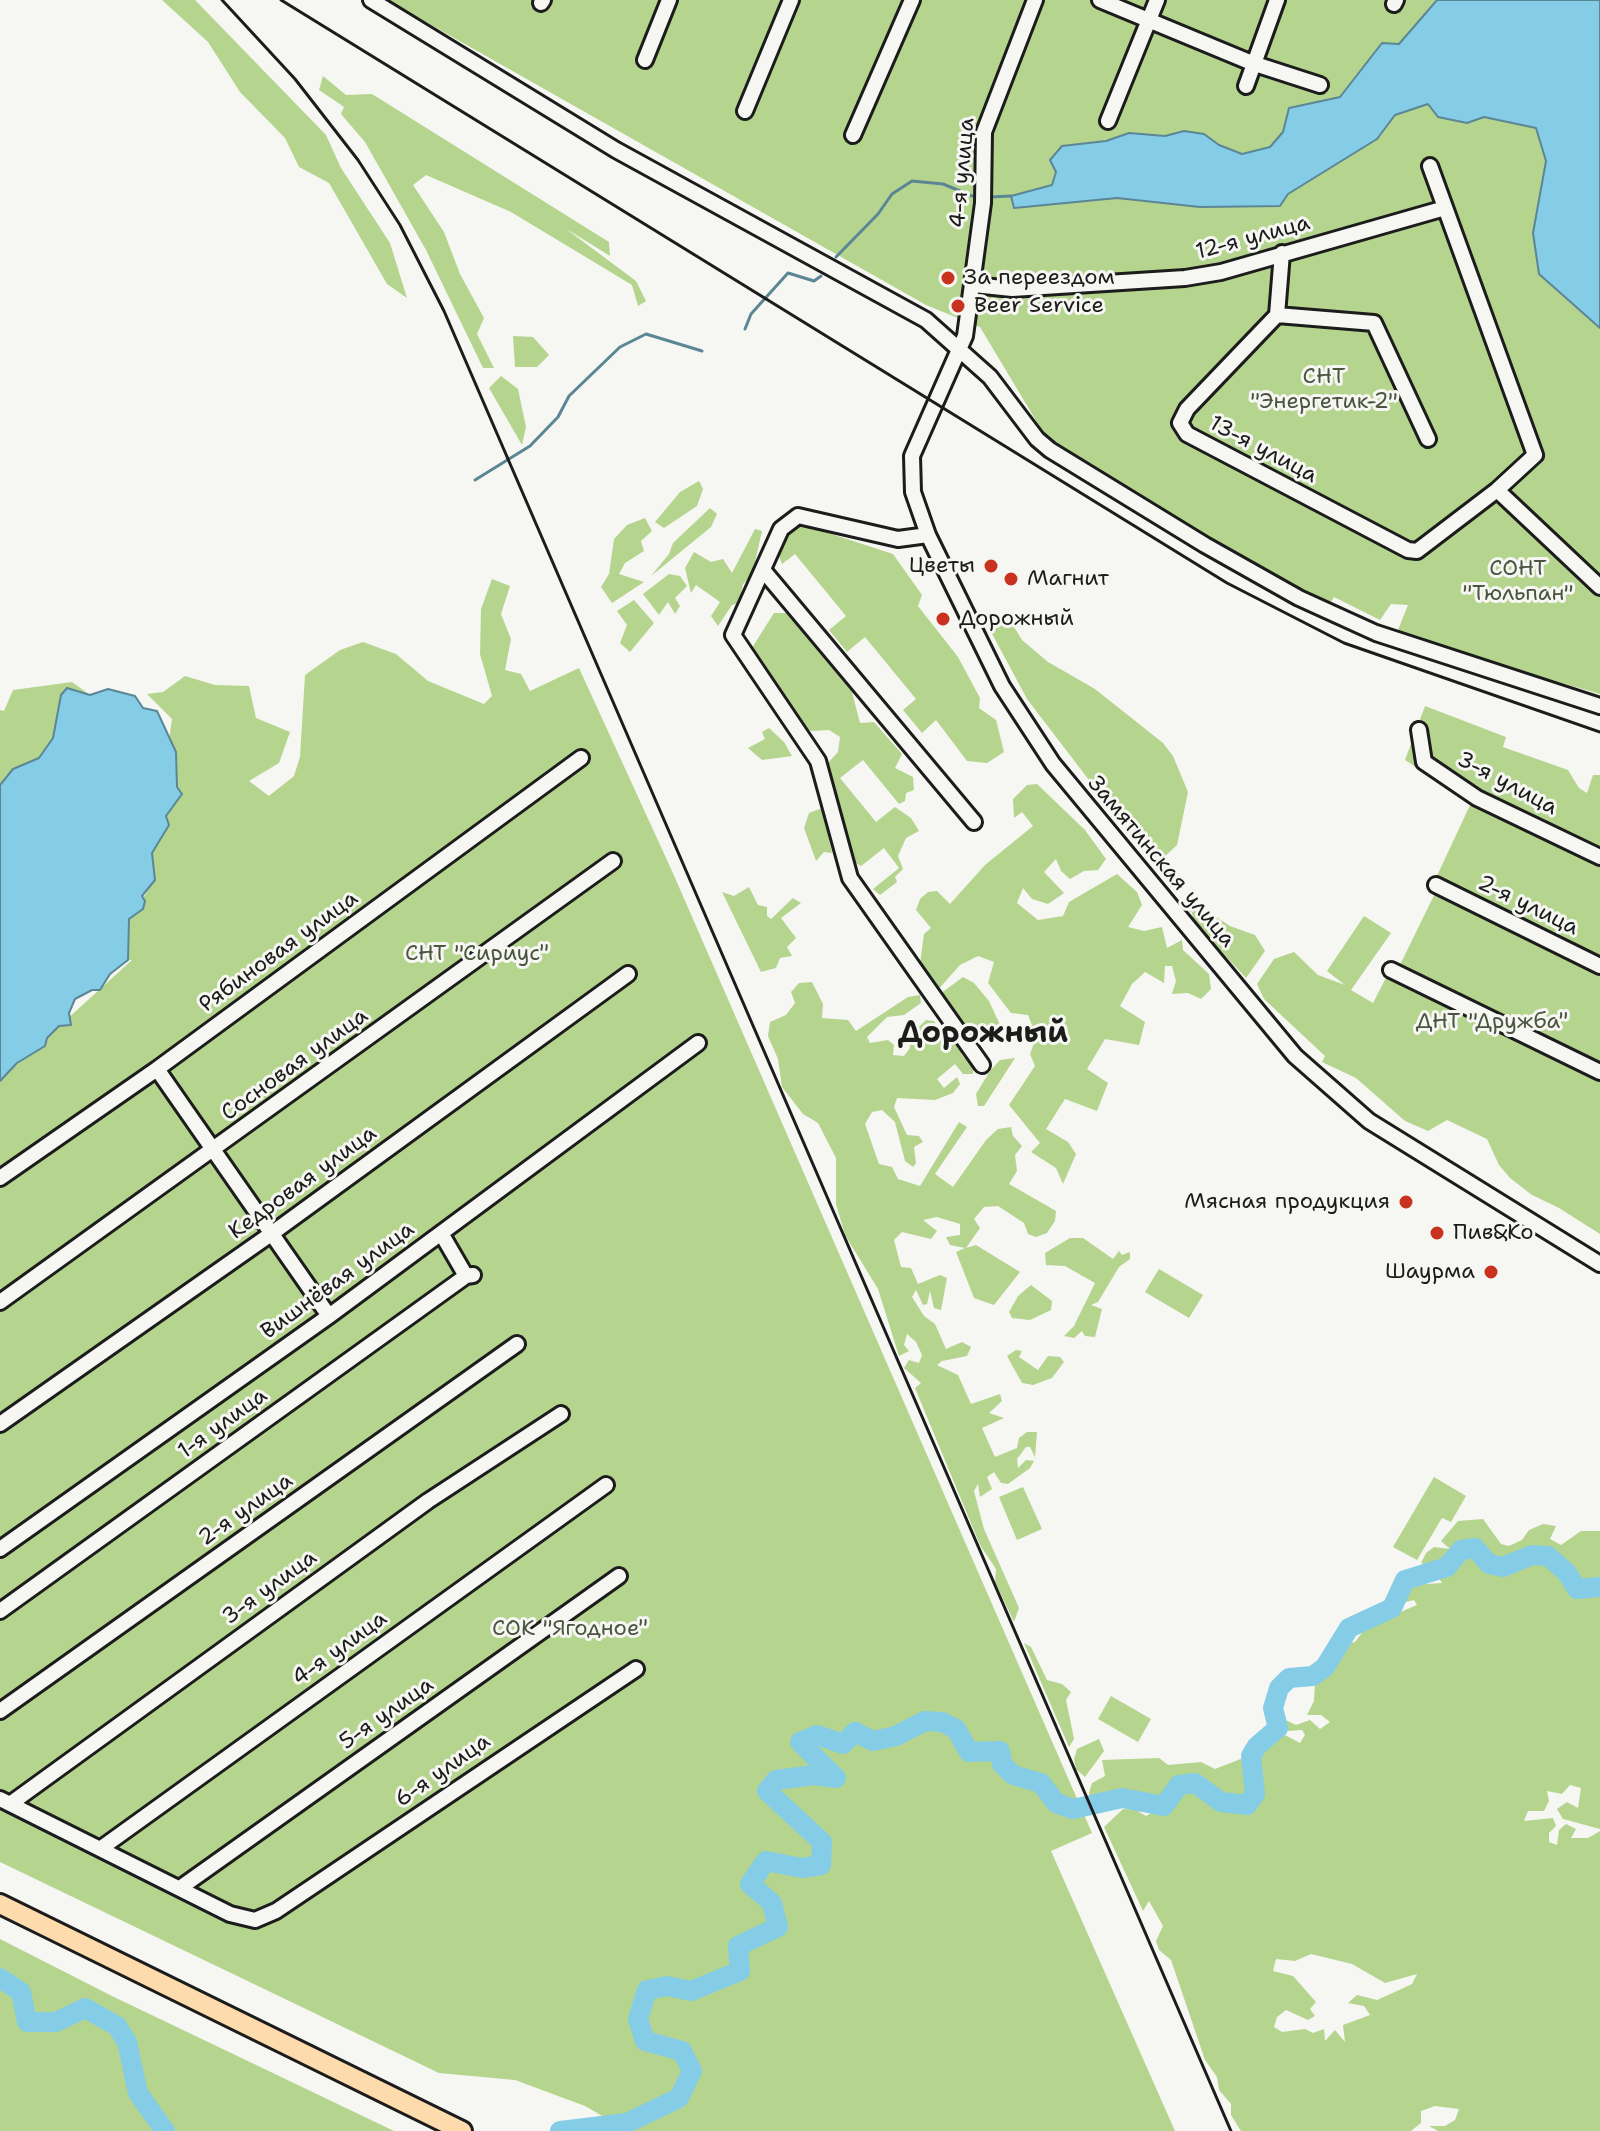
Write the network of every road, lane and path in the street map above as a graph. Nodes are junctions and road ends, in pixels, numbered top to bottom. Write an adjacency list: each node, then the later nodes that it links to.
1 (371, 0): 22 (street)
2 (669, 0): 10 (street)
3 (791, 0): 14 (street)
4 (912, 0): 16 (street)
5 (1035, 0): 20 (street, 4-я улица)
6 (1100, 0): 9 (street)
7 (1157, 0): 9 (street)
8 (1277, 0): 11 (street)
9 (1149, 21): 11 (street); 15 (street)
10 (645, 60)
11 (1252, 63): 12 (street); 13 (street)
12 (1320, 85)
13 (1246, 86)
14 (745, 111)
15 (1108, 121)
16 (853, 135)
17 (1430, 166): 18 (street)
18 (1445, 208): 19 (street, 12-я улица); 24 (street)
19 (1282, 253): 20 (street, 12-я улица); 21 (street)
20 (974, 285): 22 (street, 4-я улица)
21 (1277, 315): 23 (street); 24 (street, 13-я улица)
22 (961, 349): 25 (street, Замятинская улица); 28 (street)
23 (1428, 439)
24 (1497, 490): 27 (street)
25 (928, 535): 26 (street); 46 (street, Замятинская улица)
26 (763, 570): 31 (street); 39 (street)
27 (1600, 587)
28 (1600, 706)
29 (1419, 730): 32 (street, 3-я улица)
30 (581, 758): 40 (street, Рябиновая улица)
31 (974, 822)
32 (1600, 857)
33 (613, 861): 42 (street, Сосновая улица)
34 (1436, 885): 35 (street, 2-я улица)
35 (1600, 966)
36 (1391, 970): 41 (street)
37 (628, 974): 45 (street, Кедровая улица)
38 (698, 1043): 44 (street, Вишнёвая улица)
39 (982, 1065)
40 (157, 1069): 42 (street); 43 (street, Рябиновая улица)
41 (1600, 1072)
42 (214, 1151): 45 (street); 47 (street, Сосновая улица)
43 (0, 1178)
44 (441, 1233): 48 (street, Вишнёвая улица); 55 (street, 1-я улица)
45 (271, 1234): 48 (street); 51 (street, Кедровая улица)
46 (1600, 1264)
47 (0, 1302)
48 (329, 1316): 53 (street, Вишнёвая улица)
49 (517, 1344): 57 (street, 2-я улица)
50 (561, 1414): 58 (street, 3-я улица)
51 (0, 1424)
52 (606, 1485): 59 (street, 4-я улица)
53 (0, 1549)
54 (619, 1576): 60 (street, 5-я улица)
55 (0, 1611)
56 (636, 1669): 60 (street, 6-я улица)
57 (0, 1711)
58 (5, 1802): 59 (street)
59 (100, 1849): 60 (street)
60 (180, 1888)
61 (0, 1904): 62 (main road)
62 (462, 2131)

